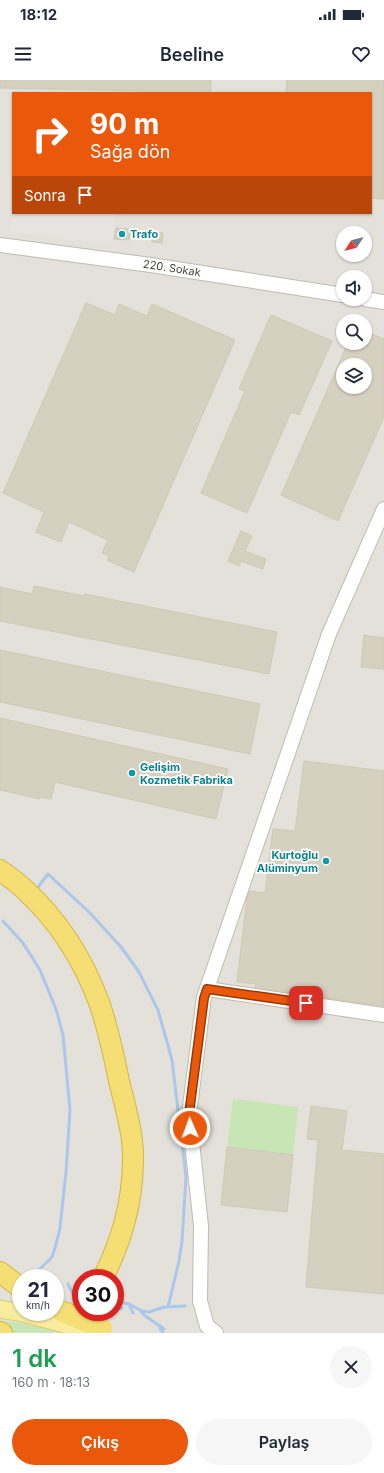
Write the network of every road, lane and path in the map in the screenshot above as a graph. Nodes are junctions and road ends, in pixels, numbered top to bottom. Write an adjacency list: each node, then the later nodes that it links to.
1 (0, 245): 2 (street, 220. Sokak)
2 (336, 294)
3 (372, 300): 4 (street)
4 (384, 302)
5 (384, 509): 7 (street)
6 (0, 870): 9 (highway)
7 (207, 989): 8 (street); 16 (street)
8 (384, 1015)
9 (108, 1269)
10 (0, 1272): 11 (highway)
11 (12, 1281)
12 (0, 1309): 13 (main road)
13 (12, 1311)
14 (64, 1320): 15 (highway, bridge)
15 (102, 1331)
16 (216, 1333)

